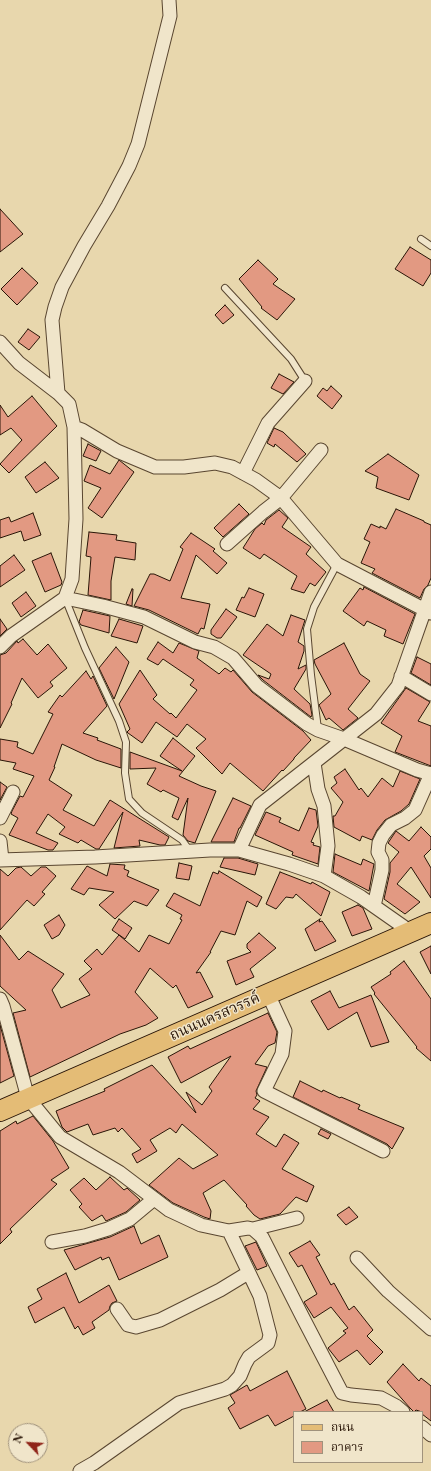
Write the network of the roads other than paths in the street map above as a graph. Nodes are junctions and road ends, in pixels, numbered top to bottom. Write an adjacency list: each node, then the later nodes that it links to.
1 (169, 0): 7 (street)
2 (421, 239): 3 (lane)
3 (431, 246)
4 (225, 288): 6 (lane)
5 (0, 342): 7 (street)
6 (305, 381): 10 (street)
7 (58, 393): 8 (street)
8 (74, 427): 10 (street); 15 (street)
9 (321, 450): 11 (street)
10 (243, 473): 11 (street)
11 (281, 498): 12 (street); 13 (street)
12 (227, 544)
13 (337, 564): 16 (street); 20 (lane)
14 (431, 592): 16 (street)
15 (65, 598): 17 (street); 20 (street); 28 (lane)
16 (428, 611): 18 (street)
17 (0, 647)
18 (401, 676): 19 (street); 21 (street)
19 (431, 694)
20 (318, 730): 21 (street)
21 (344, 739): 22 (street); 23 (street)
22 (314, 763): 27 (street); 30 (street)
23 (431, 774): 31 (street)
24 (13, 792): 25 (street)
25 (0, 818)
26 (0, 840): 29 (street)
27 (239, 850): 28 (street); 30 (street)
28 (191, 851): 29 (street)
29 (1, 860)
30 (324, 876): 31 (street)
31 (374, 906): 32 (street)
32 (424, 929): 33 (main road, ถนนนครสวรรค์)
33 (268, 994): 35 (main road, ถนนนครสวรรค์); 37 (street)
34 (0, 999): 35 (street)
35 (28, 1098): 36 (main road, ถนนนครสวรรค์); 38 (street)
36 (0, 1111)
37 (383, 1151)
38 (154, 1199): 41 (street); 42 (street)
39 (297, 1218): 40 (street)
40 (253, 1229): 41 (street); 47 (street)
41 (228, 1231): 44 (street)
42 (52, 1242)
43 (357, 1258): 46 (street)
44 (248, 1273): 45 (street); 50 (street)
45 (117, 1309)
46 (431, 1329)
47 (402, 1411)
48 (423, 1428): 49 (street)
49 (431, 1435)
50 (80, 1471)

